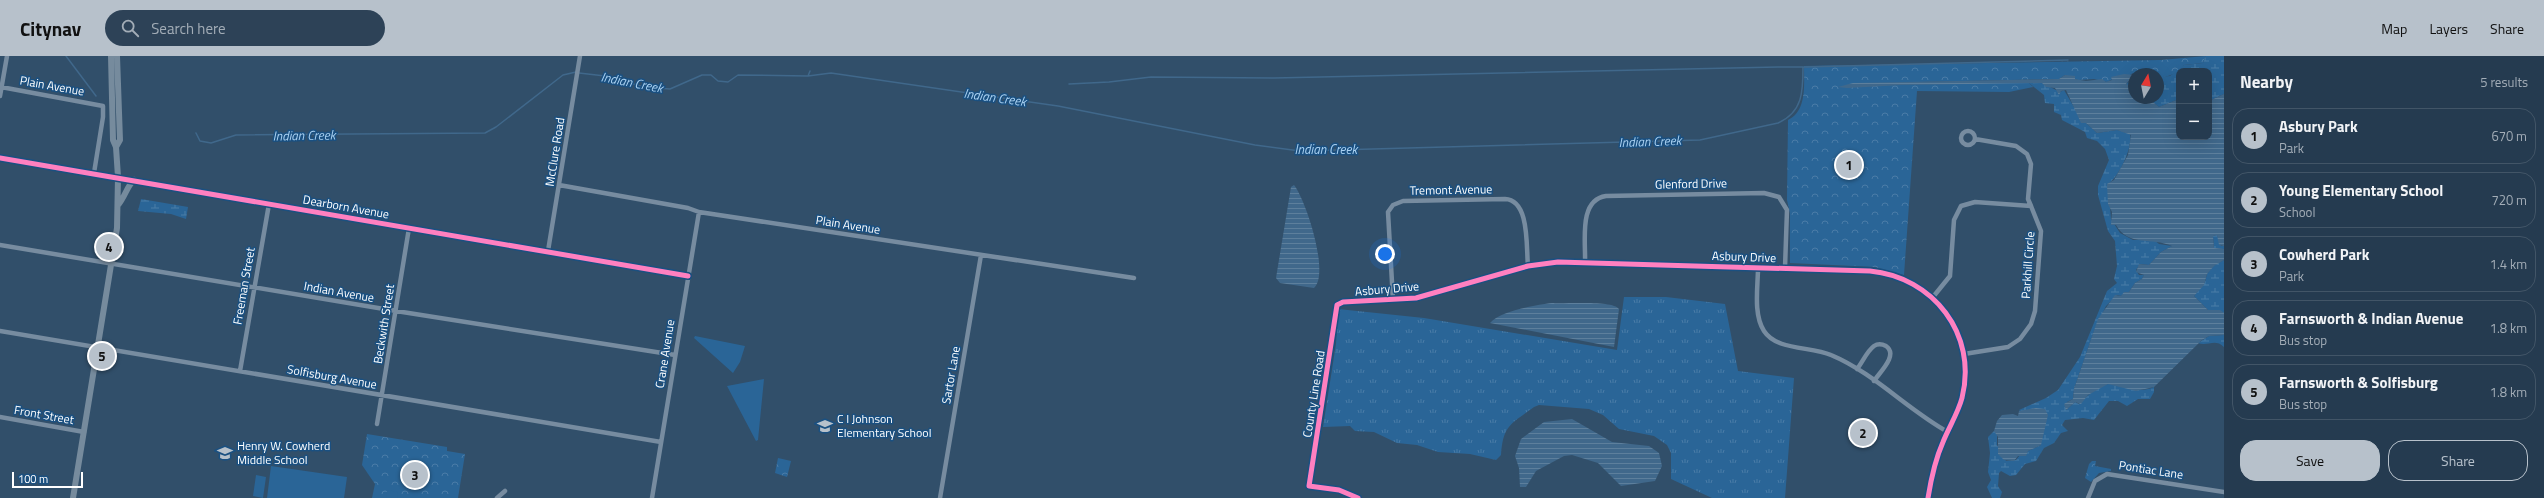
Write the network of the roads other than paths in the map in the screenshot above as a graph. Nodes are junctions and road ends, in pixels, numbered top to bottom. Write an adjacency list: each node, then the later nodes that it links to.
1 (7, 56): 5 (street)
2 (111, 56): 7 (main road)
3 (118, 56): 7 (main road)
4 (580, 56): 13 (street, McClure Road)
5 (2, 87): 6 (street); 10 (street, Plain Avenue)
6 (0, 96)
7 (116, 122): 11 (main road)
8 (1975, 139): 16 (street, Parkhill Circle)
9 (0, 158): 10 (street, Dearborn Avenue)
10 (94, 173): 11 (street, Dearborn Avenue)
11 (118, 177): 12 (street, Dearborn Avenue); 15 (main road)
12 (134, 180): 14 (street, Dearborn Avenue); 15 (main road)
13 (559, 185): 17 (street, Plain Avenue); 20 (street, McClure Road)
14 (268, 204): 18 (street, Dearborn Avenue); 29 (street, Freeman Street)
15 (118, 205): 22 (main road)
16 (2031, 206): 30 (street); 36 (street, Parkhill Circle)
17 (699, 212): 21 (street, Plain Avenue); 27 (street, Crane Avenue)
18 (409, 228): 20 (street, Dearborn Avenue); 33 (street, Beckwith Street)
19 (0, 244): 22 (street, Indian Avenue)
20 (548, 251): 27 (street, Dearborn Avenue)
21 (981, 255): 28 (street, Plain Avenue); 52 (street, Sartor Lane)
22 (112, 263): 29 (street, Indian Avenue); 35 (main road)
23 (1585, 263): 24 (street, Asbury Drive); 25 (street, Asbury Drive); 26 (street, Glenford Drive)
24 (1528, 266): 31 (street, Asbury Drive); 31 (street, Tremont Avenue)
25 (1758, 268): 26 (street, Asbury Drive); 38 (street)
26 (1785, 268): 30 (street, Asbury Drive)
27 (688, 276): 37 (street, Crane Avenue)
28 (1134, 278)
29 (254, 287): 33 (street, Indian Avenue); 39 (street, Freeman Street)
30 (1933, 297): 36 (street, Asbury Drive)
31 (1393, 300): 32 (street, Asbury Drive)
32 (1336, 305): 53 (street, County Line Road)
33 (396, 311): 37 (street, Indian Avenue); 41 (street, Beckwith Street)
34 (0, 331): 35 (street, Solfisburg Avenue)
35 (98, 347): 39 (street, Solfisburg Avenue); 44 (main road)
36 (1964, 354): 45 (street, Asbury Drive)
37 (675, 355): 46 (street, Crane Avenue)
38 (1857, 369): 40 (street); 40 (street)
39 (240, 371): 41 (street, Solfisburg Avenue)
40 (1874, 381): 45 (street)
41 (382, 395): 43 (street, Beckwith Street); 46 (street, Solfisburg Avenue)
42 (0, 418): 44 (street, Front Street)
43 (377, 424)
44 (84, 432): 49 (main road)
45 (1948, 432): 54 (street, Asbury Drive)
46 (661, 442): 51 (street, Crane Avenue)
47 (505, 491): 50 (street)
48 (2224, 492): 55 (street, Pontiac Lane)
49 (73, 498)
50 (497, 498)
51 (652, 498)
52 (940, 498)
53 (1358, 498)
54 (1928, 498)
55 (2088, 498)

